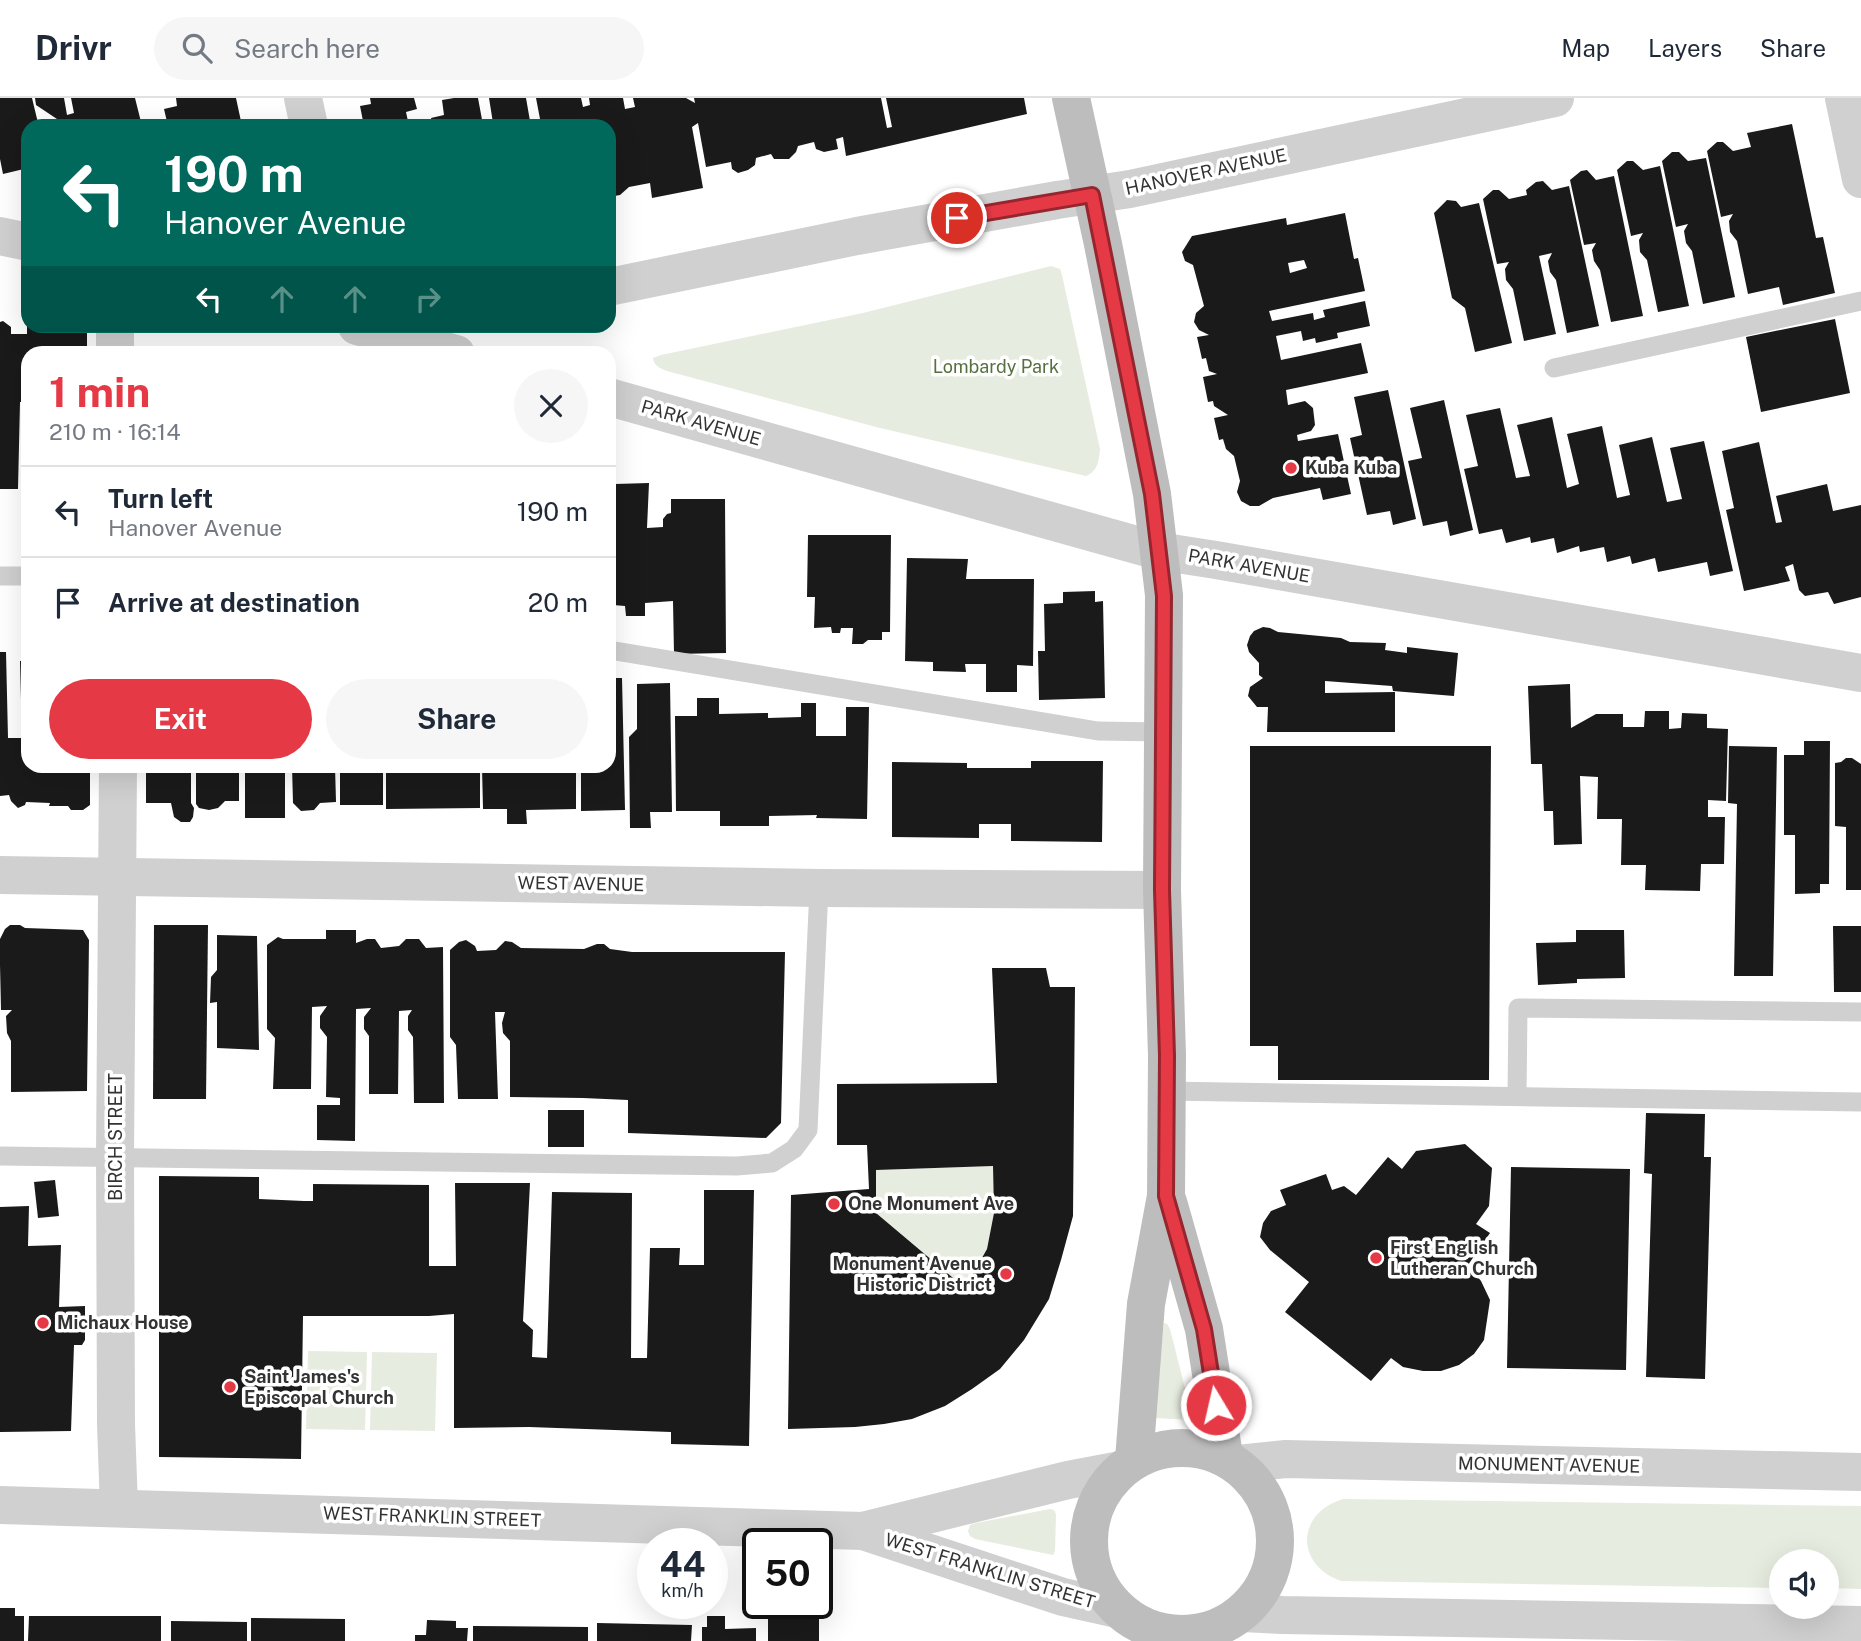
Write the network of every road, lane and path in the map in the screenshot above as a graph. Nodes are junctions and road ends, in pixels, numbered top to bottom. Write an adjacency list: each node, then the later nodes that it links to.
1 (303, 98): 5 (street)
2 (1072, 98): 7 (main road)
3 (1555, 98): 7 (street, HANOVER AVENUE)
4 (1844, 98): 6 (street)
5 (308, 119)
6 (1861, 178)
7 (1092, 195): 10 (street, HANOVER AVENUE); 16 (main road)
8 (0, 236): 9 (street)
9 (21, 240)
10 (616, 286)
11 (1861, 301): 14 (lane)
12 (385, 333): 13 (street)
13 (429, 346)
14 (1554, 368)
15 (616, 399): 16 (street, PARK AVENUE)
16 (1158, 551): 20 (street, PARK AVENUE); 21 (main road)
17 (0, 576): 18 (lane)
18 (21, 576)
19 (616, 651): 21 (lane)
20 (1861, 673)
21 (1162, 732): 26 (main road)
22 (118, 773): 24 (street, BIRCH STREET)
23 (0, 875): 24 (street, WEST AVENUE)
24 (117, 877): 25 (street, WEST AVENUE); 32 (street, BIRCH STREET)
25 (819, 888): 26 (street, WEST AVENUE); 32 (lane)
26 (1162, 890): 28 (main road)
27 (1861, 1012): 29 (lane)
28 (1166, 1091): 29 (lane); 33 (main road)
29 (1517, 1096): 30 (lane)
30 (1861, 1102)
31 (0, 1156): 32 (lane)
32 (115, 1157): 38 (street, BIRCH STREET)
33 (1166, 1196): 34 (main road); 35 (main road)
34 (1231, 1460): 35 (main road); 36 (street, MONUMENT AVENUE); 41 (main road)
35 (1127, 1465): 39 (street, WEST FRANKLIN STREET); 40 (main road)
36 (1861, 1472)
37 (0, 1504): 38 (street, WEST FRANKLIN STREET)
38 (119, 1507): 39 (street, WEST FRANKLIN STREET)
39 (863, 1531): 40 (street, WEST FRANKLIN STREET)
40 (1125, 1623): 41 (main road)
41 (1232, 1625): 42 (street)
42 (1861, 1625)

